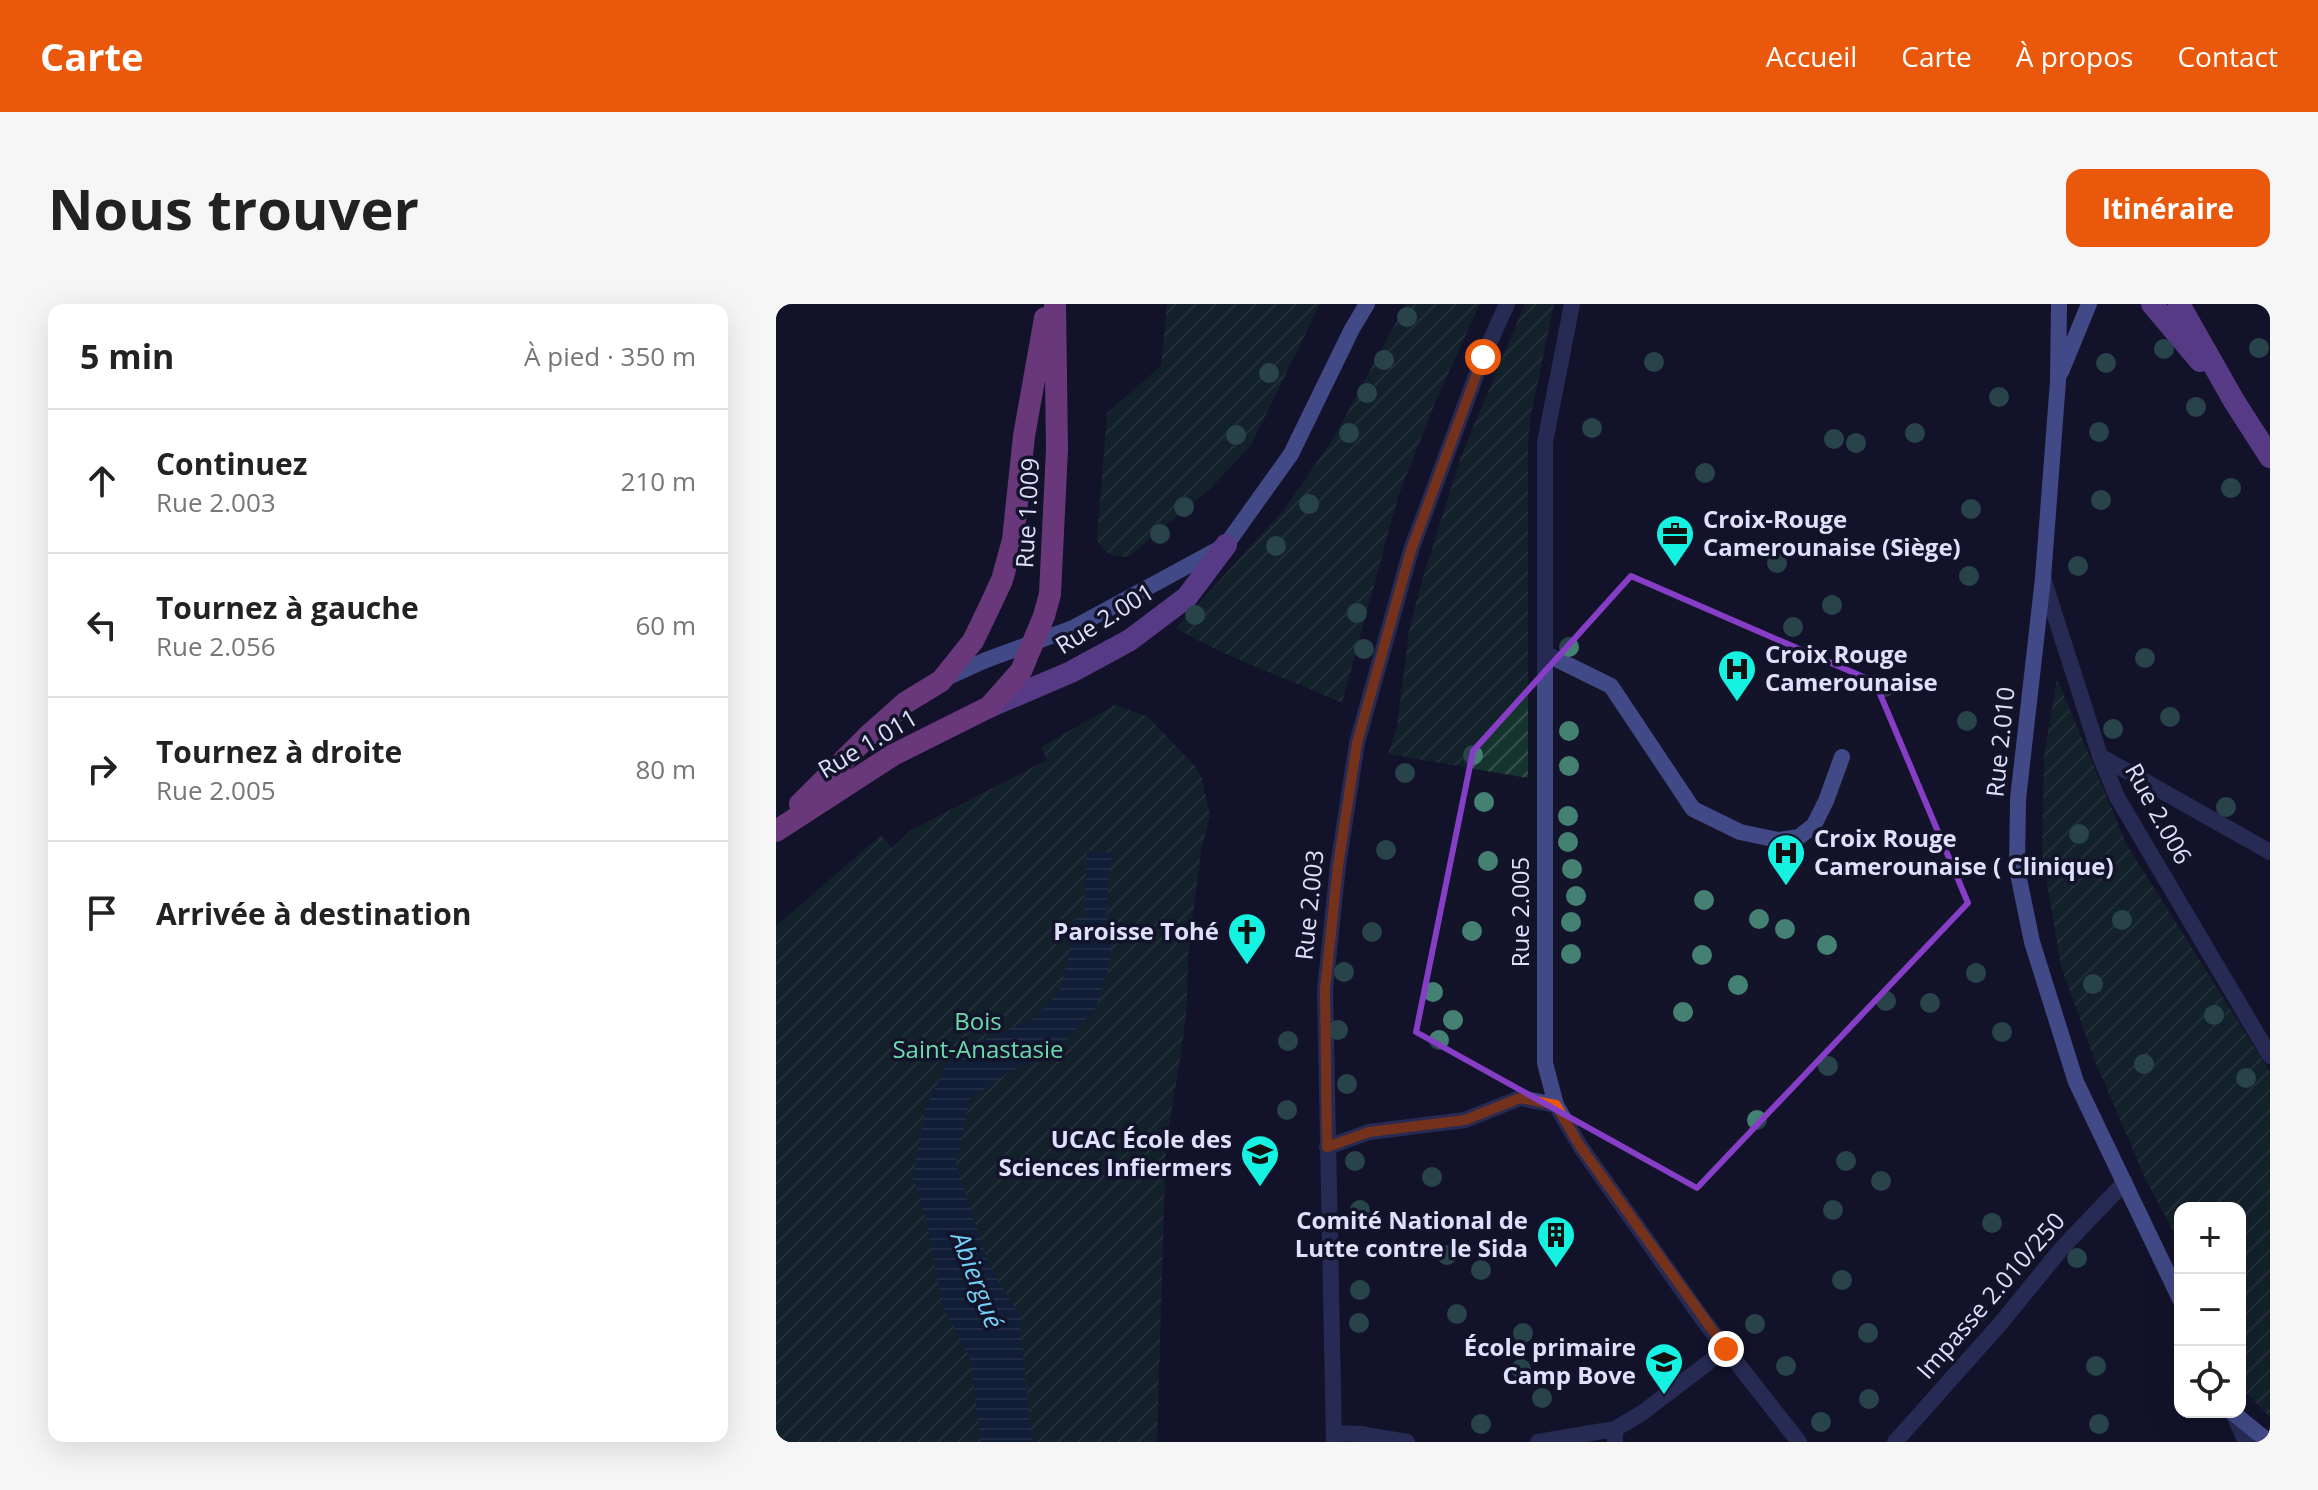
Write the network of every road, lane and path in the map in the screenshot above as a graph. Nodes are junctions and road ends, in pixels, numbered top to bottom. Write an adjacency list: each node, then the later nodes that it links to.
1 (1047, 304): 17 (highway, Rue 1.011)
2 (1055, 304): 15 (highway, Rue 1.009)
3 (1367, 304): 13 (main road)
4 (1507, 304): 25 (street, Rue 2.003)
5 (1572, 304): 16 (street, Rue 2.005)
6 (2059, 304): 10 (main road, Rue 2.010)
7 (2089, 304): 10 (main road)
8 (2152, 304): 11 (main road)
9 (2179, 304): 11 (main road)
10 (2058, 381): 14 (main road, Rue 2.010)
11 (2234, 401): 12 (main road)
12 (2270, 457)
13 (1226, 545): 15 (main road); 18 (main road, Rue 2.001)
14 (2043, 578): 19 (street, Rue 2.006); 26 (main road, Rue 2.010)
15 (1032, 644): 17 (main road); 18 (highway, Rue 1.009)
16 (1546, 654): 20 (street); 24 (street, Rue 2.005)
17 (941, 681): 21 (highway, Rue 1.011)
18 (989, 707): 21 (highway, Rue 1.011)
19 (2100, 756): 22 (street); 23 (street, Rue 2.006)
20 (1842, 757)
21 (776, 830)
22 (2270, 852)
23 (2270, 1056)
24 (1556, 1105): 25 (street); 28 (street, Rue 2.005)
25 (1327, 1147): 32 (street, Rue 2.003)
26 (2125, 1182): 27 (main road, Rue 2.010); 36 (street, Impasse 2.010/250)
27 (2174, 1286)
28 (1726, 1349): 31 (street); 35 (street, Rue 2.005)
29 (2235, 1418): 37 (street)
30 (2239, 1418): 38 (main road)
31 (1615, 1436): 34 (street)
32 (1334, 1438): 33 (street)
33 (1407, 1442)
34 (1538, 1442)
35 (1799, 1442)
36 (1895, 1442)
37 (2246, 1442)
38 (2269, 1442)

